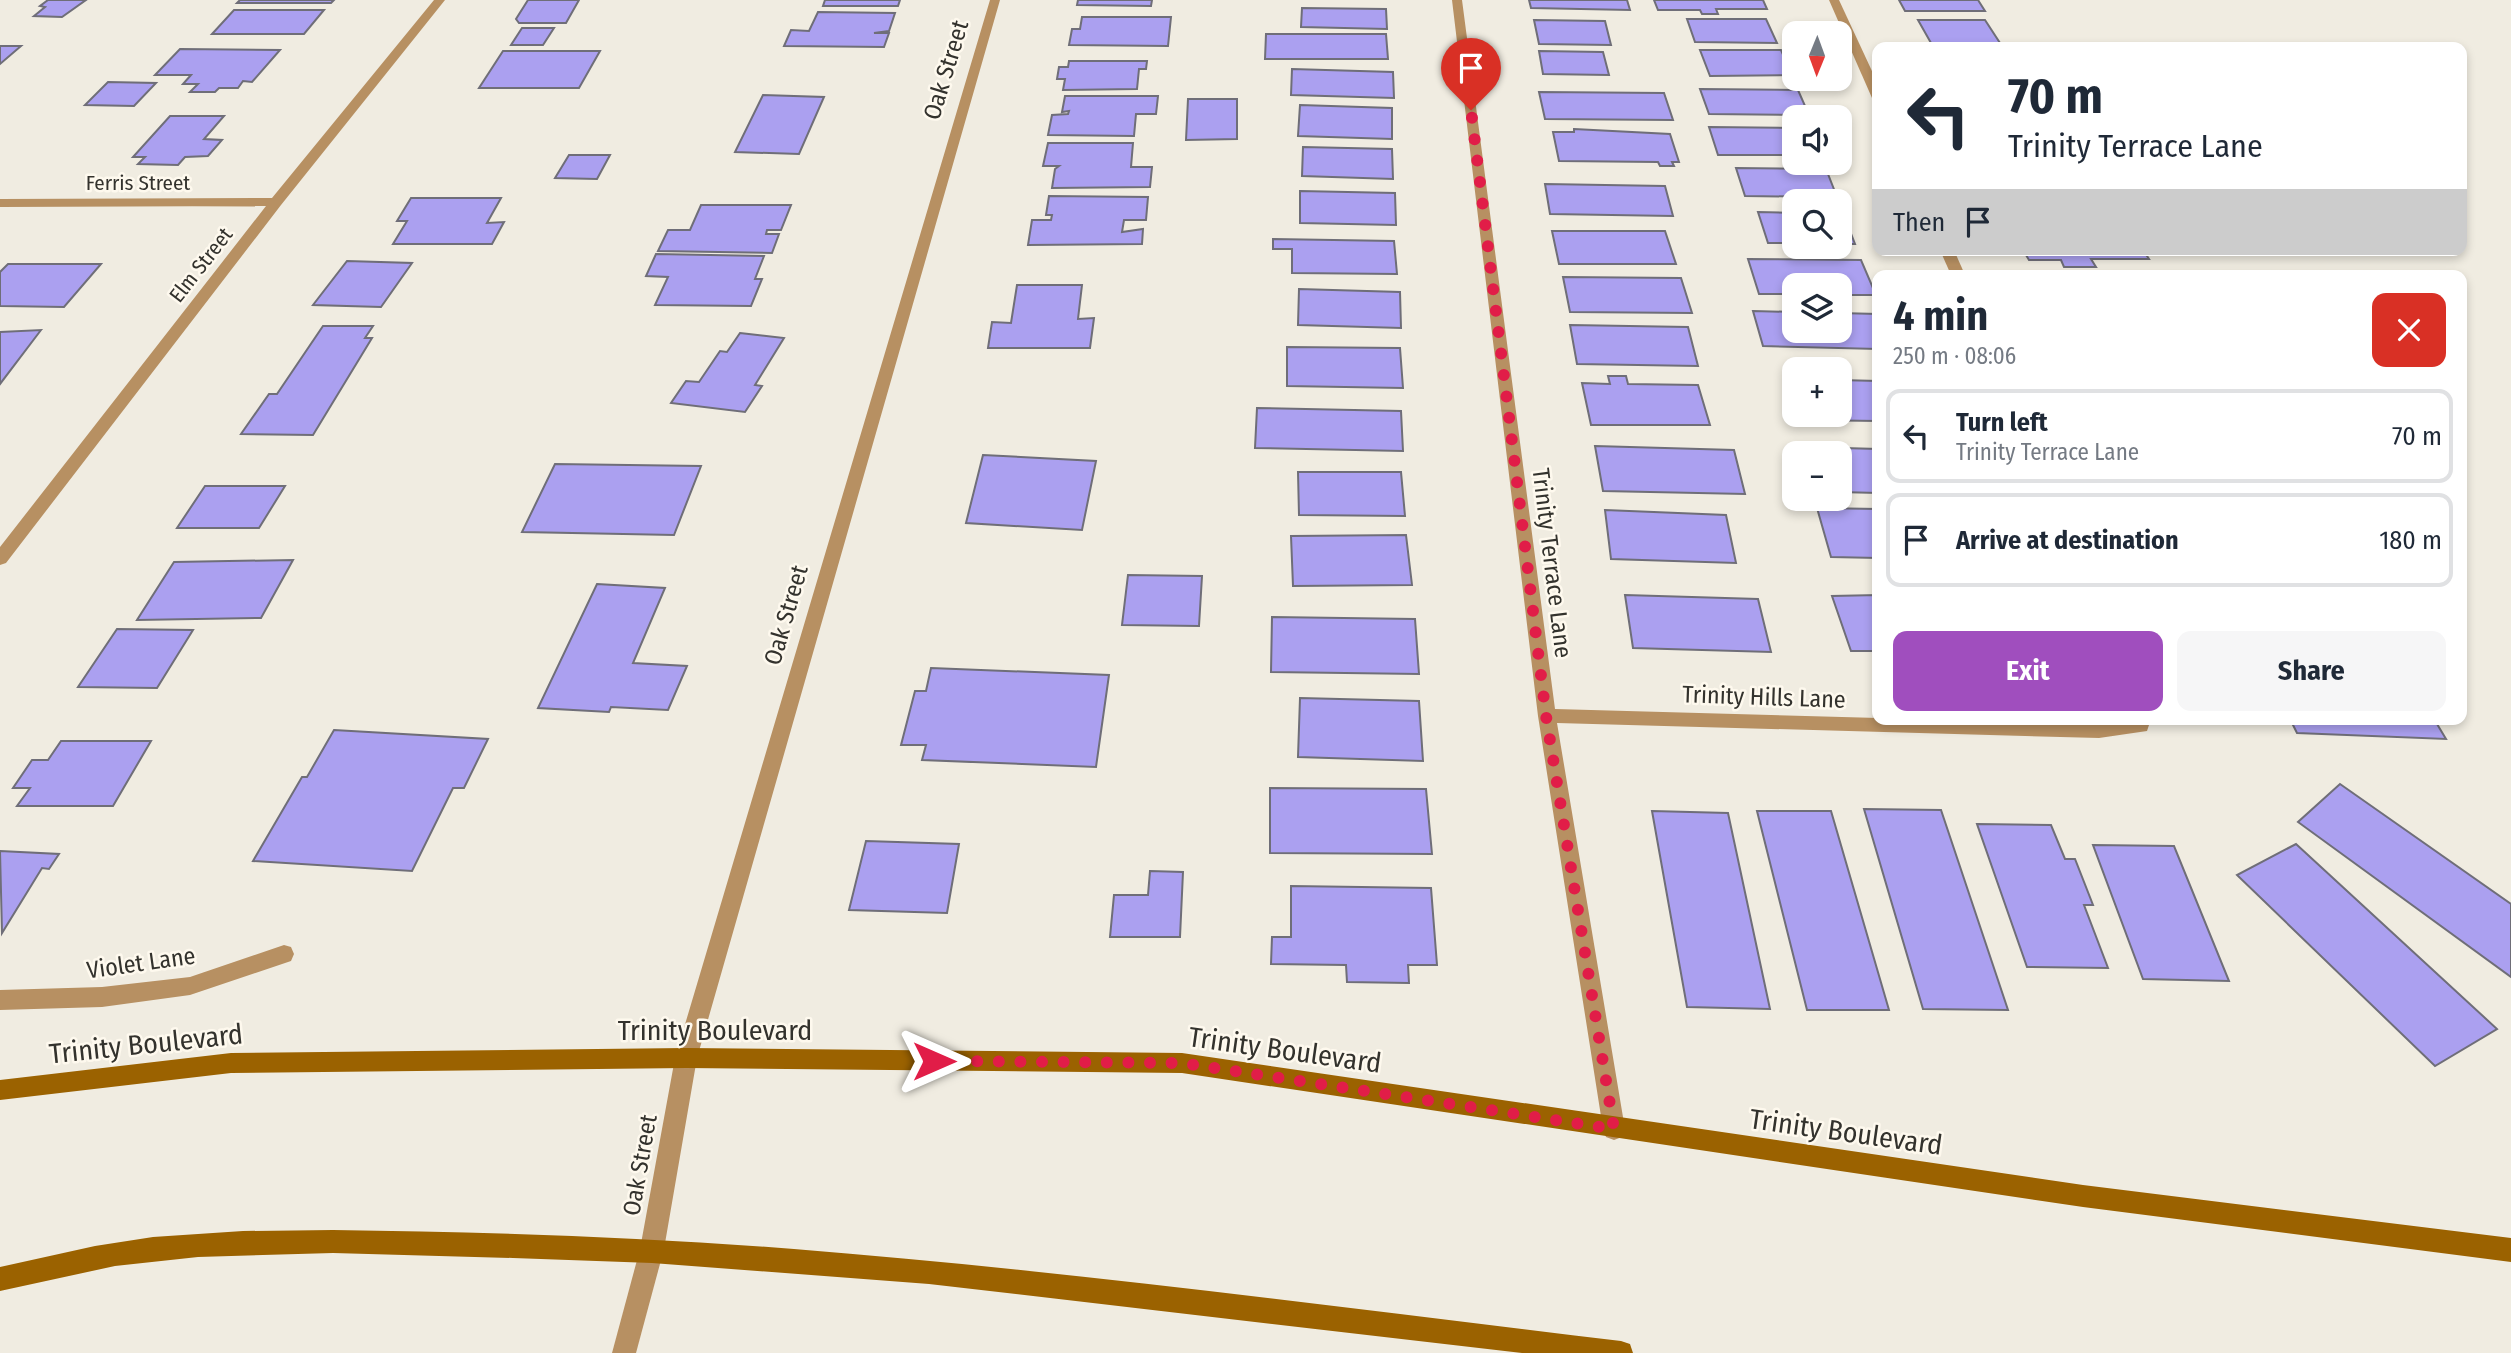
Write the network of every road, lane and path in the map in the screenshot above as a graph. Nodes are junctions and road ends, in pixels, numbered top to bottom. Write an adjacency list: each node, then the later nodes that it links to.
1 (440, 0): 6 (street, Elm Street)
2 (995, 0): 15 (street, Oak Street)
3 (1457, 0): 9 (street, Trinity Terrace Lane)
4 (1833, 0): 5 (street)
5 (1872, 84)
6 (276, 202): 7 (street, Ferris Street); 8 (street, Elm Street)
7 (0, 203)
8 (0, 558)
9 (1546, 716): 10 (street, Trinity Hills Lane); 17 (street, Trinity Terrace Lane)
10 (1872, 725)
11 (1878, 725): 12 (street, Trinity Hills Lane)
12 (2141, 725)
13 (284, 954): 14 (street, Violet Lane)
14 (0, 1000)
15 (686, 1058): 16 (main road, Trinity Boulevard); 17 (main road, Trinity Boulevard); 18 (street, Oak Street)
16 (0, 1090)
17 (1614, 1129): 19 (main road, Trinity Boulevard)
18 (652, 1249): 20 (main road); 21 (street, Oak Street); 22 (main road)
19 (2511, 1250)
20 (0, 1279)
21 (624, 1353)
22 (1621, 1353)

